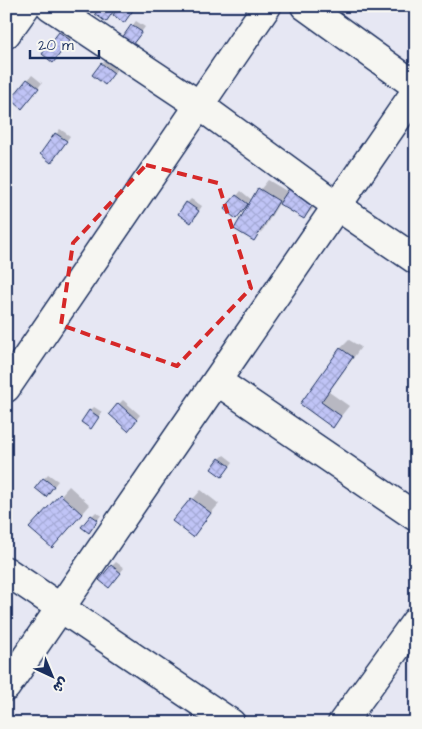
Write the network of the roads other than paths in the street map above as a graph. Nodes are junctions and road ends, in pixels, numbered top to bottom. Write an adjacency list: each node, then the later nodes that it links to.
1 (26, 6): 5 (street)
2 (50, 6): 8 (street)
3 (267, 6): 8 (street)
4 (305, 6): 6 (street)
5 (6, 34)
6 (416, 86)
7 (416, 91): 9 (street)
8 (199, 105): 9 (street); 12 (street)
9 (337, 206): 10 (street); 11 (street)
10 (416, 260)
11 (217, 381): 13 (street); 15 (street)
12 (6, 388)
13 (416, 518)
14 (6, 571): 15 (street)
15 (60, 609): 17 (street); 18 (street)
16 (416, 621): 19 (street)
17 (6, 687)
18 (231, 723)
19 (342, 723)

